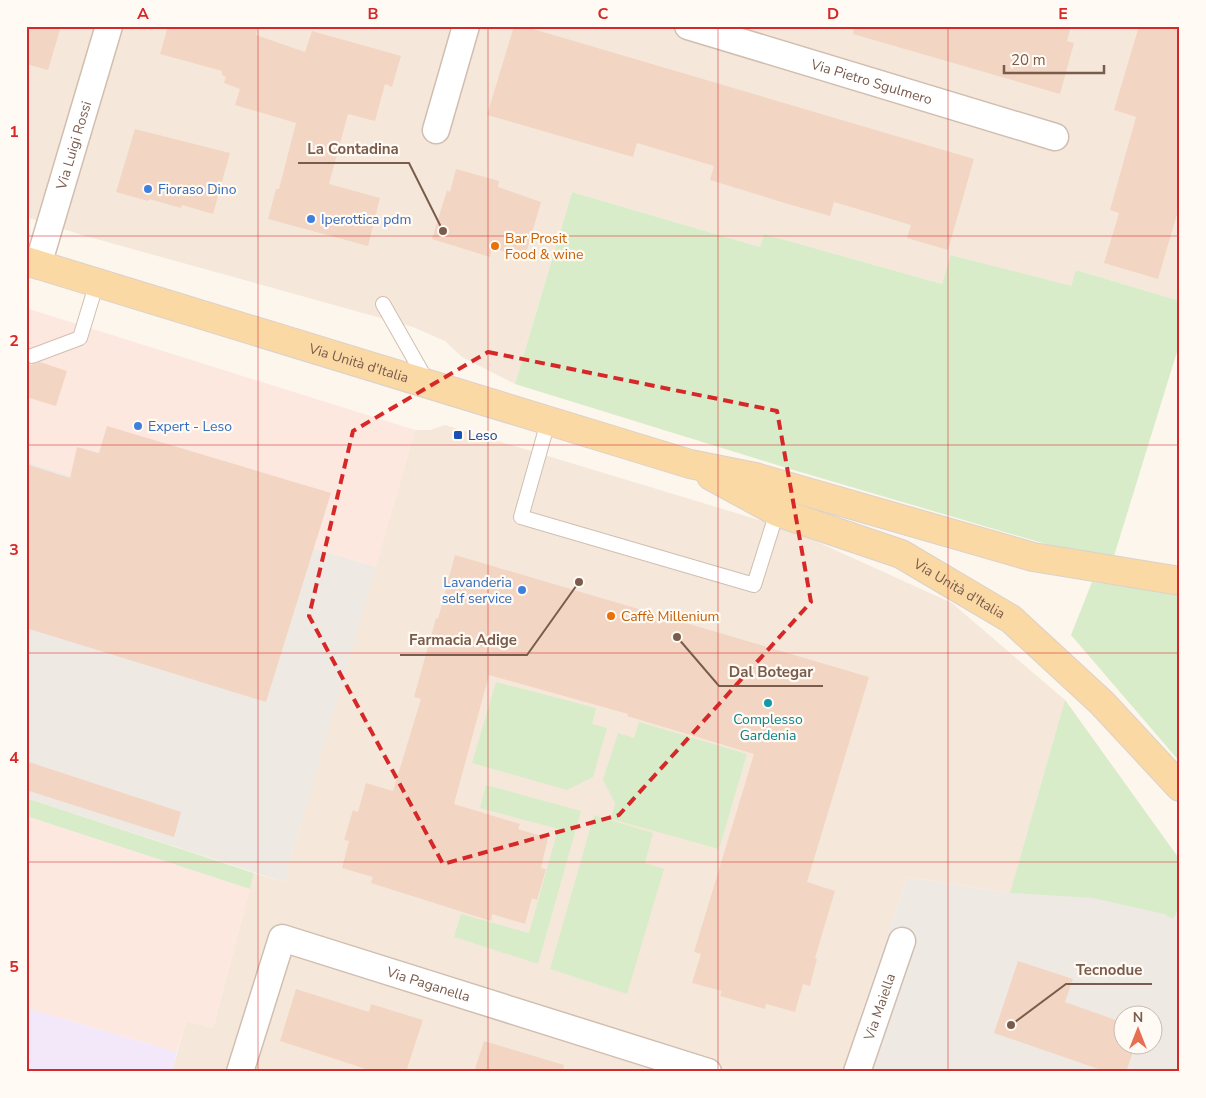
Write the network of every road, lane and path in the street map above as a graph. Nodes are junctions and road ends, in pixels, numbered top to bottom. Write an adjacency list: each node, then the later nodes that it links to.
1 (109, 26): 6 (street, Via Luigi Rossi)
2 (466, 26): 4 (street)
3 (688, 26): 5 (street, Via Pietro Sgulmero)
4 (436, 130)
5 (1055, 137)
6 (32, 263): 7 (main road, Via Unità d'Italia)
7 (97, 282): 9 (lane); 10 (main road, Via Unità d'Italia)
8 (383, 304): 10 (lane)
9 (32, 356)
10 (429, 384): 11 (main road, Via Unità d'Italia)
11 (548, 422): 12 (main road, Via Unità d'Italia); 13 (lane)
12 (690, 464): 13 (main road, Via Unità d'Italia); 14 (main road, Via Unità d'Italia)
13 (777, 512): 15 (main road, Via Unità d'Italia)
14 (1180, 581)
15 (1180, 788)
16 (902, 941): 19 (street, Via Maiella)
17 (240, 1072): 18 (street, Via Paganella)
18 (708, 1072)
19 (857, 1072)

